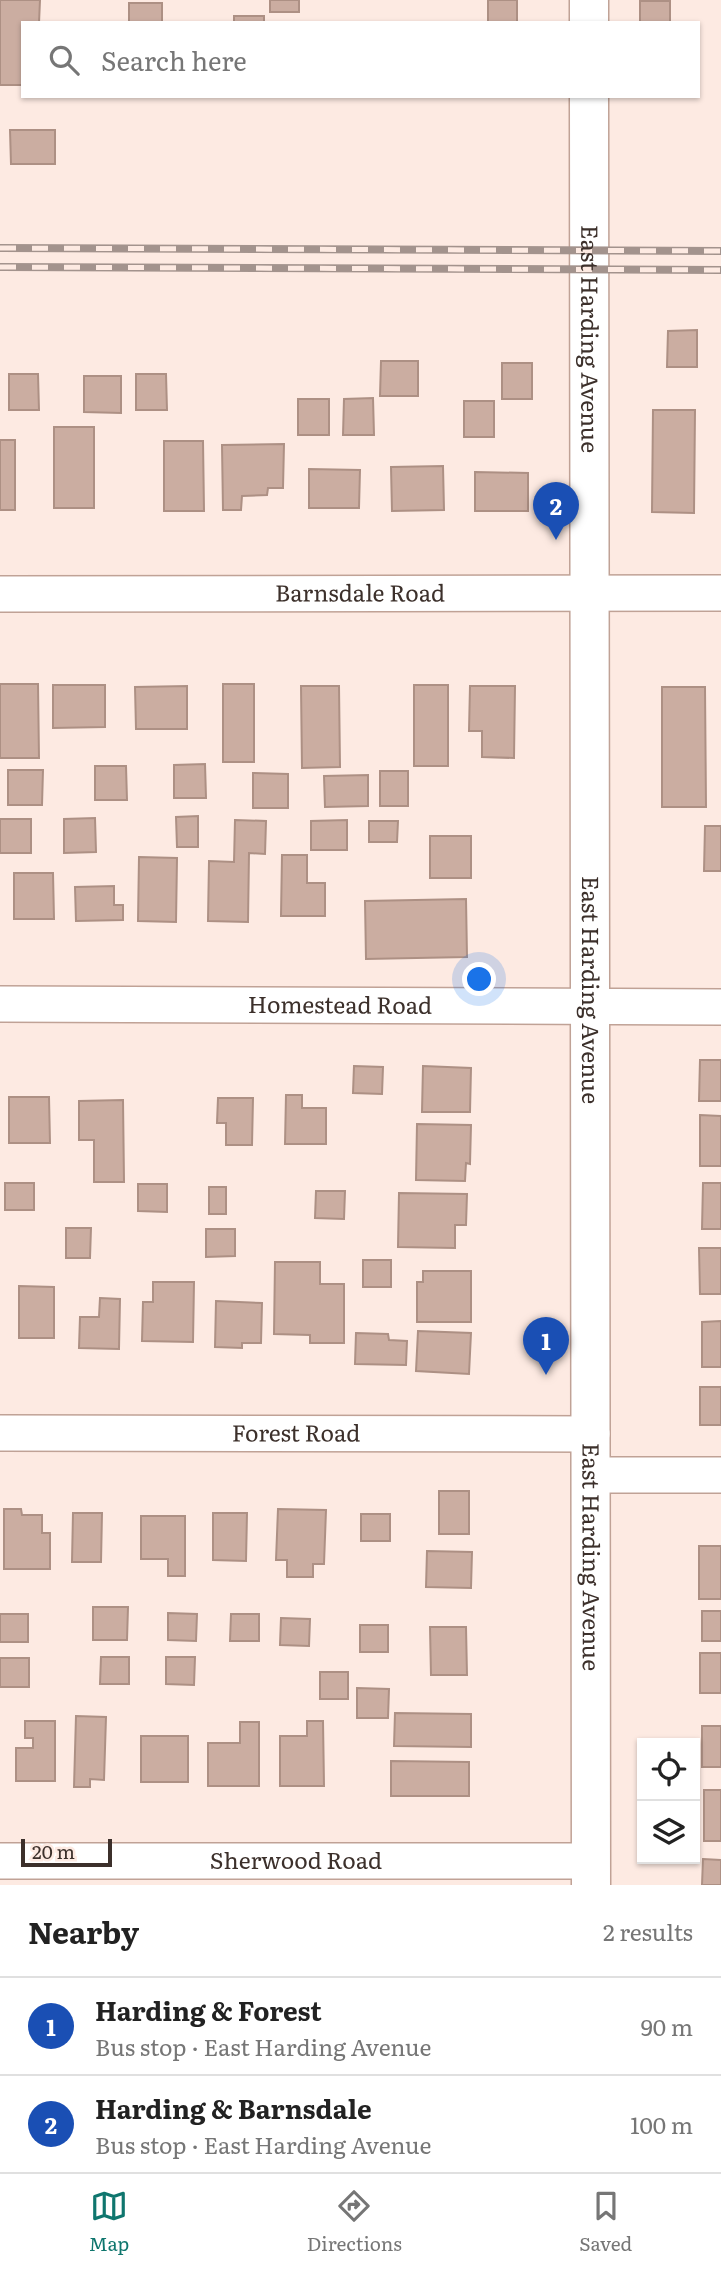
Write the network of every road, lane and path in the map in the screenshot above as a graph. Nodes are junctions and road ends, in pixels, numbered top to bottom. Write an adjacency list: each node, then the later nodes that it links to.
1 (589, 0): 2 (street)
2 (589, 21)
3 (589, 98): 4 (street, East Harding Avenue)
4 (591, 592): 5 (street, Barnsdale Road); 6 (street, Barnsdale Road); 8 (street, East Harding Avenue)
5 (721, 593)
6 (0, 594)
7 (0, 1004): 8 (street, Homestead Road)
8 (589, 1006): 9 (street, Homestead Road); 11 (street, East Harding Avenue)
9 (721, 1007)
10 (0, 1433): 11 (street, Forest Road)
11 (592, 1434): 12 (street, East Harding Avenue)
12 (592, 1475): 13 (street); 15 (street, East Harding Avenue)
13 (721, 1475)
14 (0, 1861): 15 (street, Sherwood Road)
15 (591, 1873)

